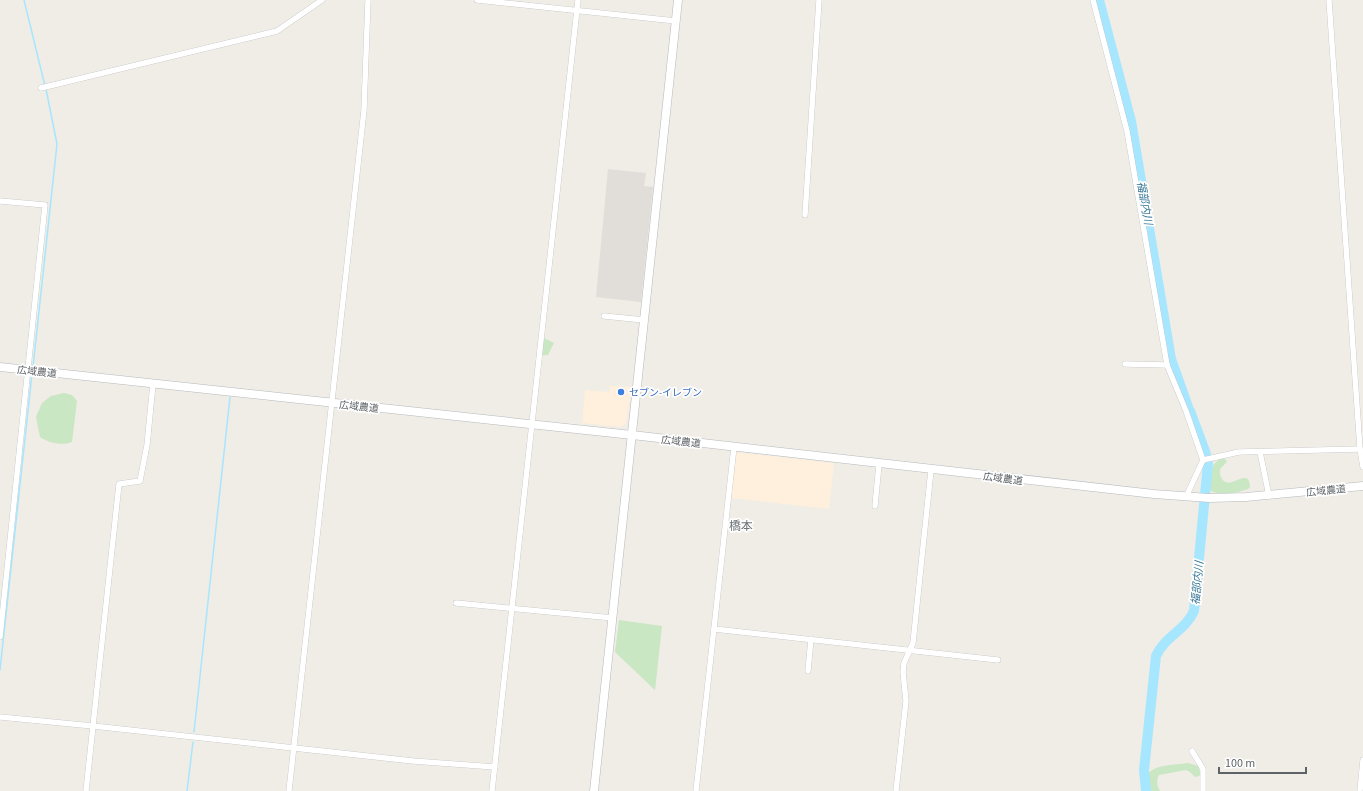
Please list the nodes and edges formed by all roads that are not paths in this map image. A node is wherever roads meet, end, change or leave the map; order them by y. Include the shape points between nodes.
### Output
1 (322, 0) edge
2 (368, 0) edge
3 (477, 0) edge
4 (578, 0) edge
5 (678, 0) edge
6 (819, 0) edge
7 (1093, 0) edge
8 (1329, 0) edge
9 (577, 11) junction
10 (676, 21) junction
11 (41, 87) dead end
12 (0, 200) edge
13 (805, 215) dead end
14 (604, 316) dead end
15 (644, 320) junction
16 (1125, 364) dead end
17 (1167, 365) junction
18 (0, 367) edge
19 (29, 370) junction
20 (153, 384) junction
21 (332, 403) junction
22 (532, 424) junction
23 (632, 435) junction
24 (734, 447) junction
25 (1360, 449) junction
26 (1260, 452) junction
27 (1203, 460) junction
28 (879, 464) junction
29 (1363, 467) edge
30 (931, 470) junction
31 (1363, 486) edge
32 (1269, 496) junction
33 (1186, 497) junction
34 (874, 506) dead end
35 (456, 603) dead end
36 (512, 608) junction
37 (613, 618) junction
38 (714, 629) junction
39 (0, 637) edge
40 (811, 639) junction
41 (909, 650) junction
42 (998, 660) dead end
43 (808, 671) dead end
44 (0, 717) edge
45 (94, 726) junction
46 (294, 748) junction
47 (1192, 751) dead end
48 (1363, 760) edge
49 (495, 767) junction
50 (86, 791) edge
51 (290, 791) edge
52 (492, 791) edge
53 (594, 791) edge
54 (696, 791) edge
55 (896, 791) edge
56 (1203, 791) edge
57 (1360, 791) edge

1 - 11 street via 277,31
2 - 21 street via 364,110
3 - 9 street
4 - 9 street
5 - 10 street
6 - 13 street
7 - 17 street via 1127,131
8 - 25 street
9 - 10 street
9 - 22 street
10 - 15 street
12 - 19 street via 45,205
14 - 15 street
15 - 23 street
16 - 17 street
17 - 27 street
18 - 19 street, 広域農道
19 - 20 street, 広域農道
19 - 39 street
20 - 21 street, 広域農道
20 - 45 street via 147,445 140,481 119,484
21 - 22 street, 広域農道
21 - 46 street
22 - 23 street, 広域農道
22 - 36 street
23 - 24 street, 広域農道
23 - 37 street
24 - 28 street, 広域農道
24 - 38 street
25 - 26 street
25 - 29 street
26 - 27 street via 1239,452
26 - 32 street
27 - 33 street
28 - 30 street, 広域農道
28 - 34 street
30 - 33 street, 広域農道
30 - 41 street via 913,643
31 - 32 street, 広域農道
32 - 33 street, 広域農道
35 - 36 street
36 - 37 street
36 - 49 street
37 - 53 street
38 - 40 street
38 - 54 street
40 - 41 street
40 - 43 street
41 - 42 street
41 - 55 street via 903,672 906,701
44 - 45 street
45 - 46 street
45 - 50 street
46 - 49 street
46 - 51 street
47 - 56 street via 1203,768
48 - 57 street
49 - 52 street

